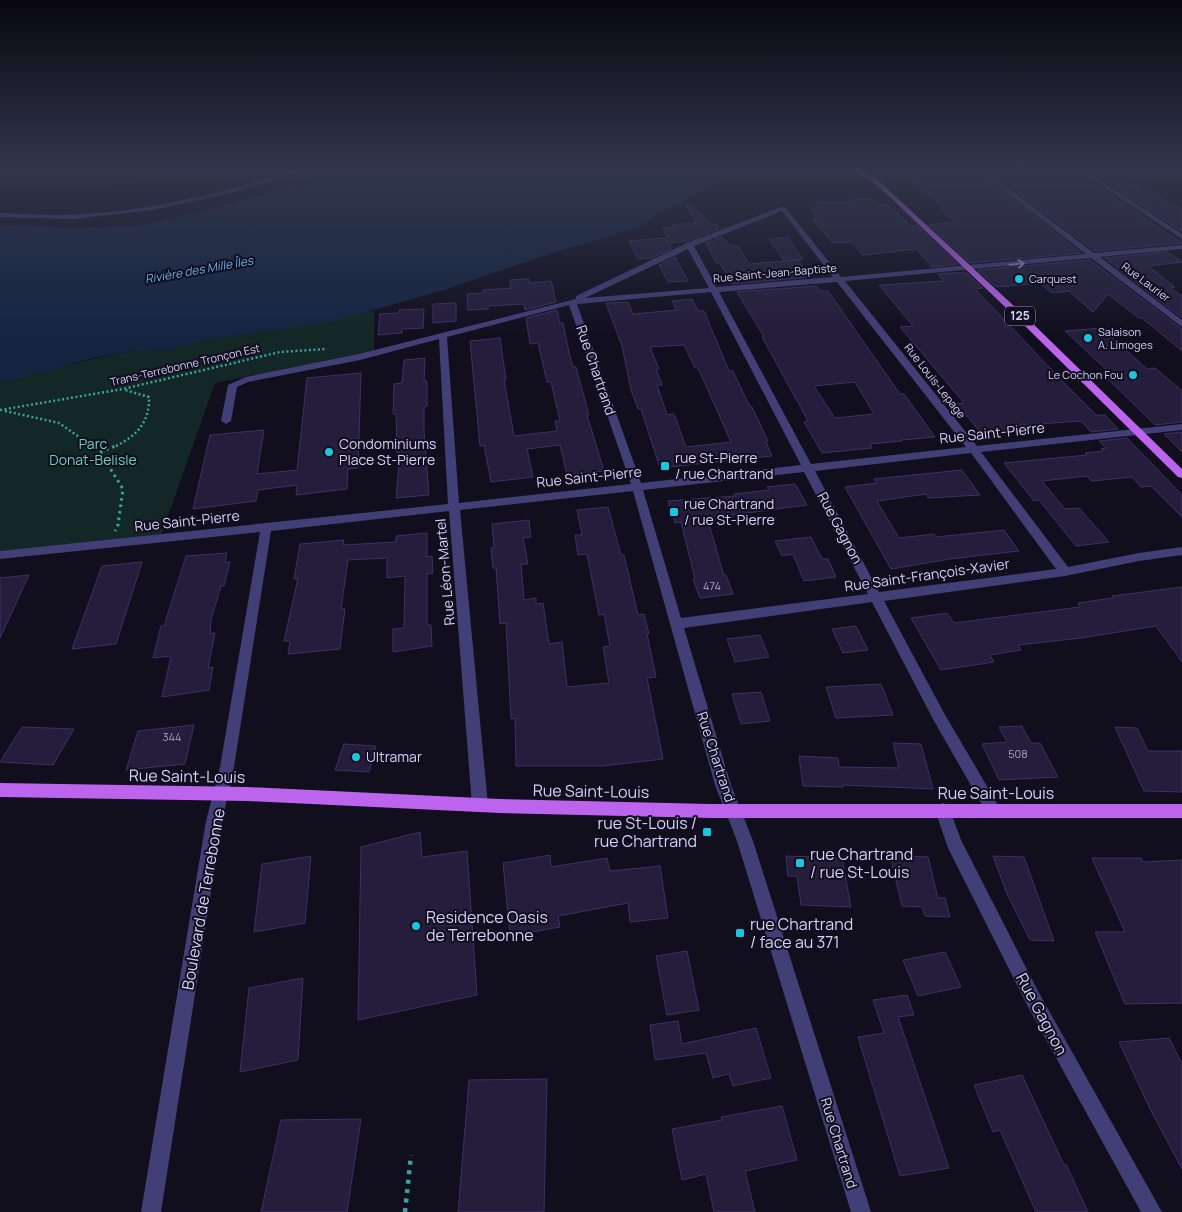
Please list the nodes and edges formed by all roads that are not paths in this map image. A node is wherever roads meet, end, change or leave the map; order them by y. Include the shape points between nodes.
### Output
1 (744, 224) edge
2 (795, 224) edge
3 (920, 224) edge
4 (1050, 224) edge
5 (1163, 224) edge
6 (1182, 236) edge
7 (690, 245) junction
8 (1182, 246) edge
9 (1092, 256) junction
10 (968, 268) junction
11 (839, 279) junction
12 (713, 289) junction
13 (572, 302) junction
14 (1182, 324) edge
15 (444, 336) junction
16 (226, 421) dead end
17 (1182, 427) edge
18 (1139, 433) junction
19 (974, 450) junction
20 (808, 467) junction
21 (1182, 475) edge
22 (637, 487) junction
23 (454, 506) junction
24 (266, 528) junction
25 (1182, 551) edge
26 (0, 555) edge
27 (1065, 572) junction
28 (876, 597) junction
29 (675, 624) junction
30 (0, 790) edge
31 (221, 794) junction
32 (480, 806) junction
33 (942, 810) junction
34 (993, 810) junction
35 (733, 811) junction
36 (1182, 811) edge
37 (151, 1212) edge
38 (861, 1212) edge
39 (1152, 1212) edge

1 - 7 street, Rue Louis-Lepage
2 - 11 street, Rue Louis-Lepage
3 - 10 main road, 125
4 - 9 street, Rue Laurier
5 - 6 street
7 - 12 street, Rue Gagnon
7 - 13 street
8 - 9 street, Rue Saint-Jean-Baptiste
10 -> 9 street, Rue Saint-Jean-Baptiste
9 - 14 street, Rue Laurier
10 - 11 street, Rue Saint-Jean-Baptiste
10 - 18 main road, 125
11 - 12 street, Rue Saint-Jean-Baptiste
11 - 19 street, Rue Louis-Lepage
12 - 13 street, Rue Saint-Jean-Baptiste
12 - 20 street, Rue Gagnon
13 - 15 street, Rue Saint-Jean-Baptiste
13 - 22 street, Rue Chartrand
15 - 16 street, Rue Saint-Jean-Baptiste via 233,385
15 - 23 street, Rue Léon-Martel
17 - 18 street, Rue Saint-Pierre
18 - 19 street, Rue Saint-Pierre
18 - 21 main road, 125
19 - 20 street, Rue Saint-Pierre
19 - 27 street, Rue Louis-Lepage
20 - 22 street, Rue Saint-Pierre
20 - 28 street, Rue Gagnon
22 - 23 street, Rue Saint-Pierre
22 - 29 street, Rue Chartrand
23 - 24 street, Rue Saint-Pierre
23 - 32 street, Rue Léon-Martel
24 - 26 street, Rue Saint-Pierre
24 - 31 street, Boulevard de Terrebonne
25 - 27 street, Rue Saint-François-Xavier
27 - 28 street, Rue Saint-François-Xavier
28 - 29 street, Rue Saint-François-Xavier
28 - 34 street, Rue Gagnon via 939,717
29 - 35 street, Rue Chartrand via 722,785
30 - 31 main road, Rue Saint-Louis
31 - 32 main road, Rue Saint-Louis
31 - 37 street, Boulevard de Terrebonne
32 - 35 main road, Rue Saint-Louis
33 - 34 main road, Rue Saint-Louis
33 - 35 main road, Rue Saint-Louis
33 - 39 street, Rue Gagnon via 954,843 1033,1000
34 - 36 main road, Rue Saint-Louis
35 - 38 street, Rue Chartrand

